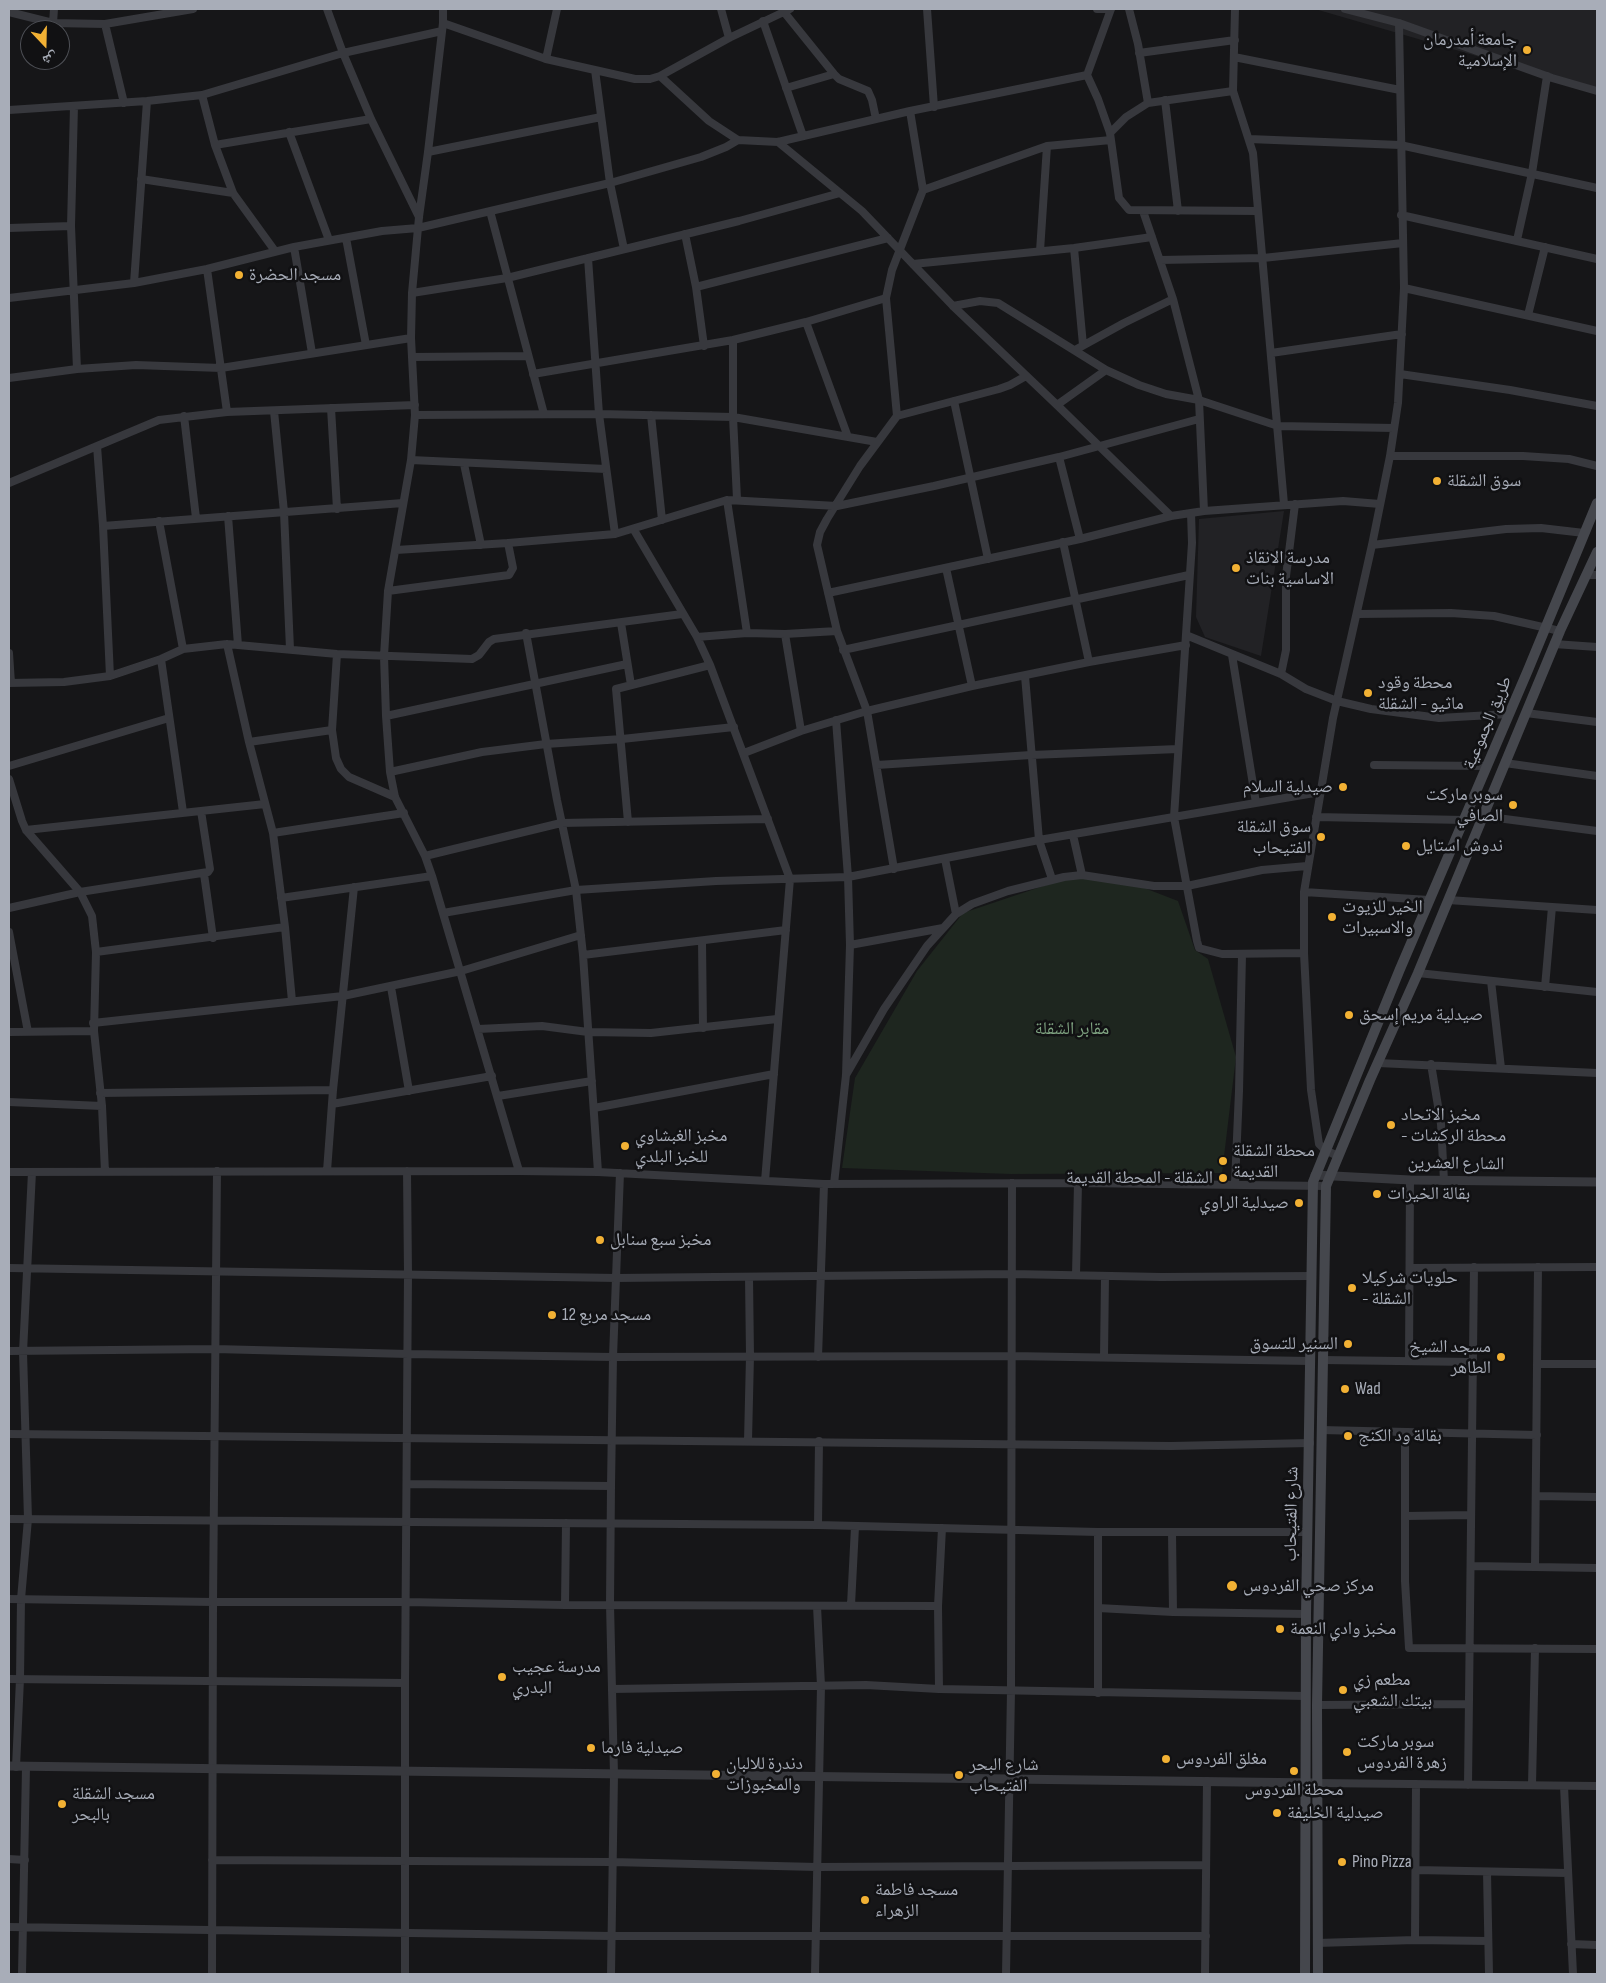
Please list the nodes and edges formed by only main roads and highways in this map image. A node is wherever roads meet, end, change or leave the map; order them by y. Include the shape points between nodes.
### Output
1 (1597, 503) edge
2 (1597, 552) edge
3 (1592, 575) edge
4 (1314, 1180) joint
5 (1328, 1181) joint
6 (1305, 1974) edge
7 (1318, 1974) edge

1 - 4 main road, طريق الجموعية
2 - 3 main road, طريق الجموعية
3 - 5 main road, طريق الجموعية via 1554,644
4 - 6 main road, شارع الفتيحاب via 1306,1614
5 - 7 main road, شارع الفتيحاب via 1317,1705

